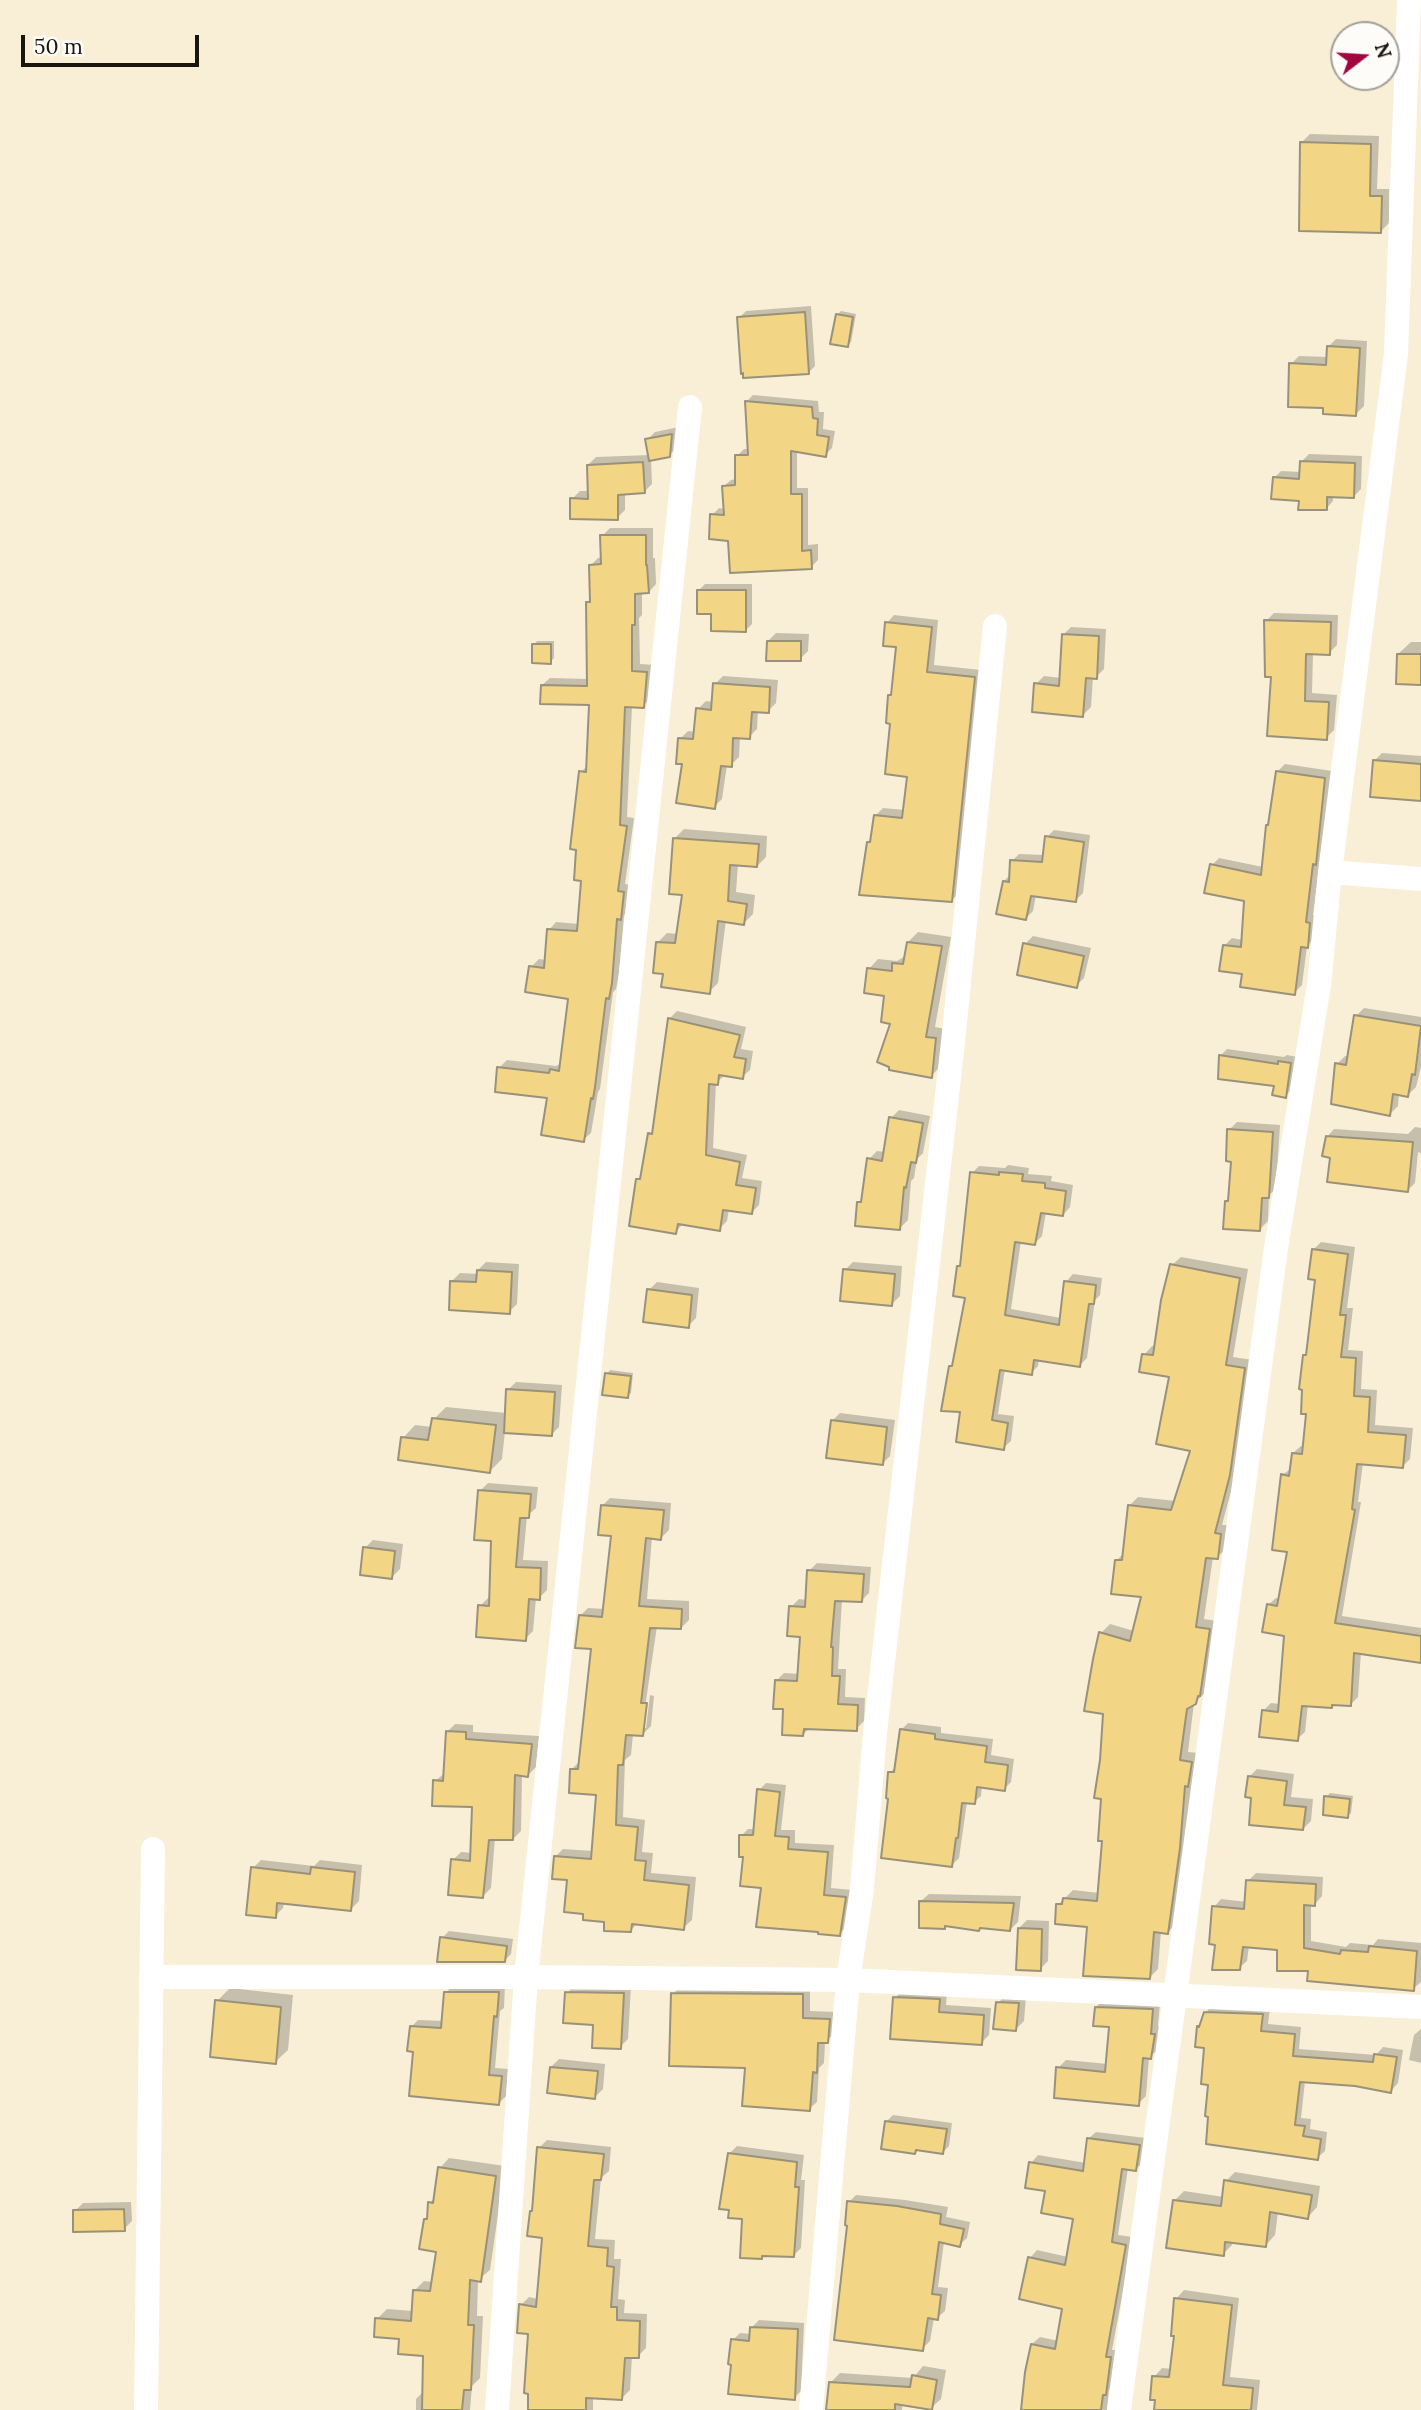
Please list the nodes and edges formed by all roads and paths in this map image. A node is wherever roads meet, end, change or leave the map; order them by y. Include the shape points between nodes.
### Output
1 (1409, 0) edge
2 (690, 407) dead end
3 (995, 626) dead end
4 (1330, 872) junction
5 (1421, 879) edge
6 (153, 1849) dead end
7 (151, 1977) junction
8 (526, 1977) junction
9 (848, 1980) junction
10 (1177, 1995) junction
11 (1421, 2007) edge
12 (146, 2410) edge
13 (497, 2410) edge
14 (811, 2410) edge
15 (1119, 2410) edge

1 - 4 street via 1395,354
2 - 8 street
3 - 9 street via 862,1889
4 - 5 street
4 - 10 street via 1319,985 1276,1248
6 - 7 street
7 - 8 street
7 - 12 street
8 - 9 street
8 - 13 street
9 - 10 street
9 - 14 street
10 - 11 street
10 - 15 street

